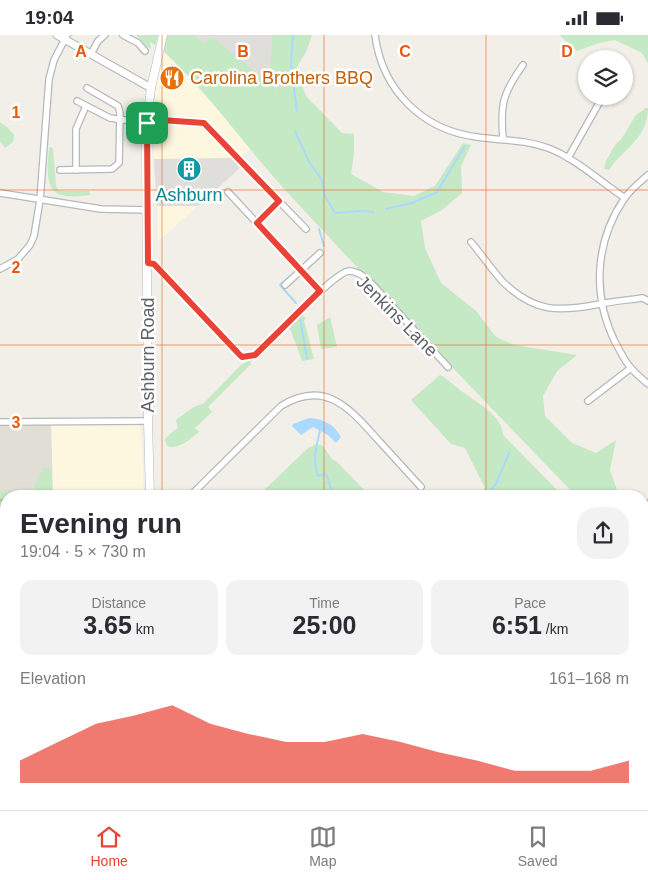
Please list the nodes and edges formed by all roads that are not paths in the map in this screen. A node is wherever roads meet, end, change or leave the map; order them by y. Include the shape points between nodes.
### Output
1 (57, 35) edge
2 (105, 35) edge
3 (123, 35) edge
4 (163, 35) edge
5 (375, 35) edge
6 (65, 37) edge
7 (145, 51) dead end
8 (91, 55) junction
9 (523, 65) dead end
10 (87, 88) dead end
11 (150, 89) junction
12 (77, 101) dead end
13 (598, 105) edge
14 (86, 106) junction
15 (119, 119) junction
16 (147, 121) junction
17 (503, 138) junction
18 (568, 158) junction
19 (60, 170) dead end
20 (76, 170) junction
21 (648, 175) edge
22 (228, 192) dead end
23 (0, 193) edge
24 (625, 198) junction
25 (40, 200) junction
26 (279, 201) junction
27 (148, 210) junction
28 (257, 223) junction
29 (306, 229) dead end
30 (471, 242) dead end
31 (320, 253) dead end
32 (148, 263) junction
33 (0, 269) edge
34 (301, 271) junction
35 (285, 285) dead end
36 (320, 291) junction
37 (648, 301) edge
38 (601, 304) junction
39 (448, 367) dead end
40 (630, 368) junction
41 (648, 384) edge
42 (588, 401) dead end
43 (148, 421) junction
44 (0, 422) edge
45 (421, 487) dead end
46 (150, 490) edge
47 (196, 490) edge

1 - 6 street
2 - 8 street
3 - 7 street
4 - 11 main road, Ashburn Road
5 - 17 street via 387,77 404,100 424,118 463,134
6 - 8 street
6 - 25 street via 49,79
8 - 11 street
9 - 17 street via 505,94 501,113
10 - 15 street via 118,106
11 - 16 main road, Ashburn Road
12 - 14 street
13 - 18 street
14 - 15 street via 110,119
14 - 20 street via 76,129
15 - 16 street
15 - 20 street via 117,166 112,169
16 - 26 street via 204,123
16 - 27 main road, Ashburn Road
17 - 18 street via 534,143
18 - 24 street
19 - 20 street
21 - 24 street
22 - 28 street
23 - 25 street
24 - 38 street via 613,218 601,253
25 - 27 street via 101,209
25 - 33 street via 30,245 18,259
26 - 28 street
26 - 29 street
27 - 32 main road, Ashburn Road
28 - 34 street
30 - 38 street via 503,281 535,304 547,308 580,309
31 - 34 street
32 - 36 street, Jenkins Lane via 154,264 242,357 259,352
32 - 43 main road, Ashburn Road
34 - 35 street
34 - 36 street
36 - 39 street, Jenkins Lane via 338,274 360,273
37 - 38 street via 642,298
38 - 40 street
40 - 41 street
40 - 42 street
43 - 44 street
43 - 46 main road, Ashburn Road
45 - 47 street via 352,412 335,400 313,396 298,398 281,406

